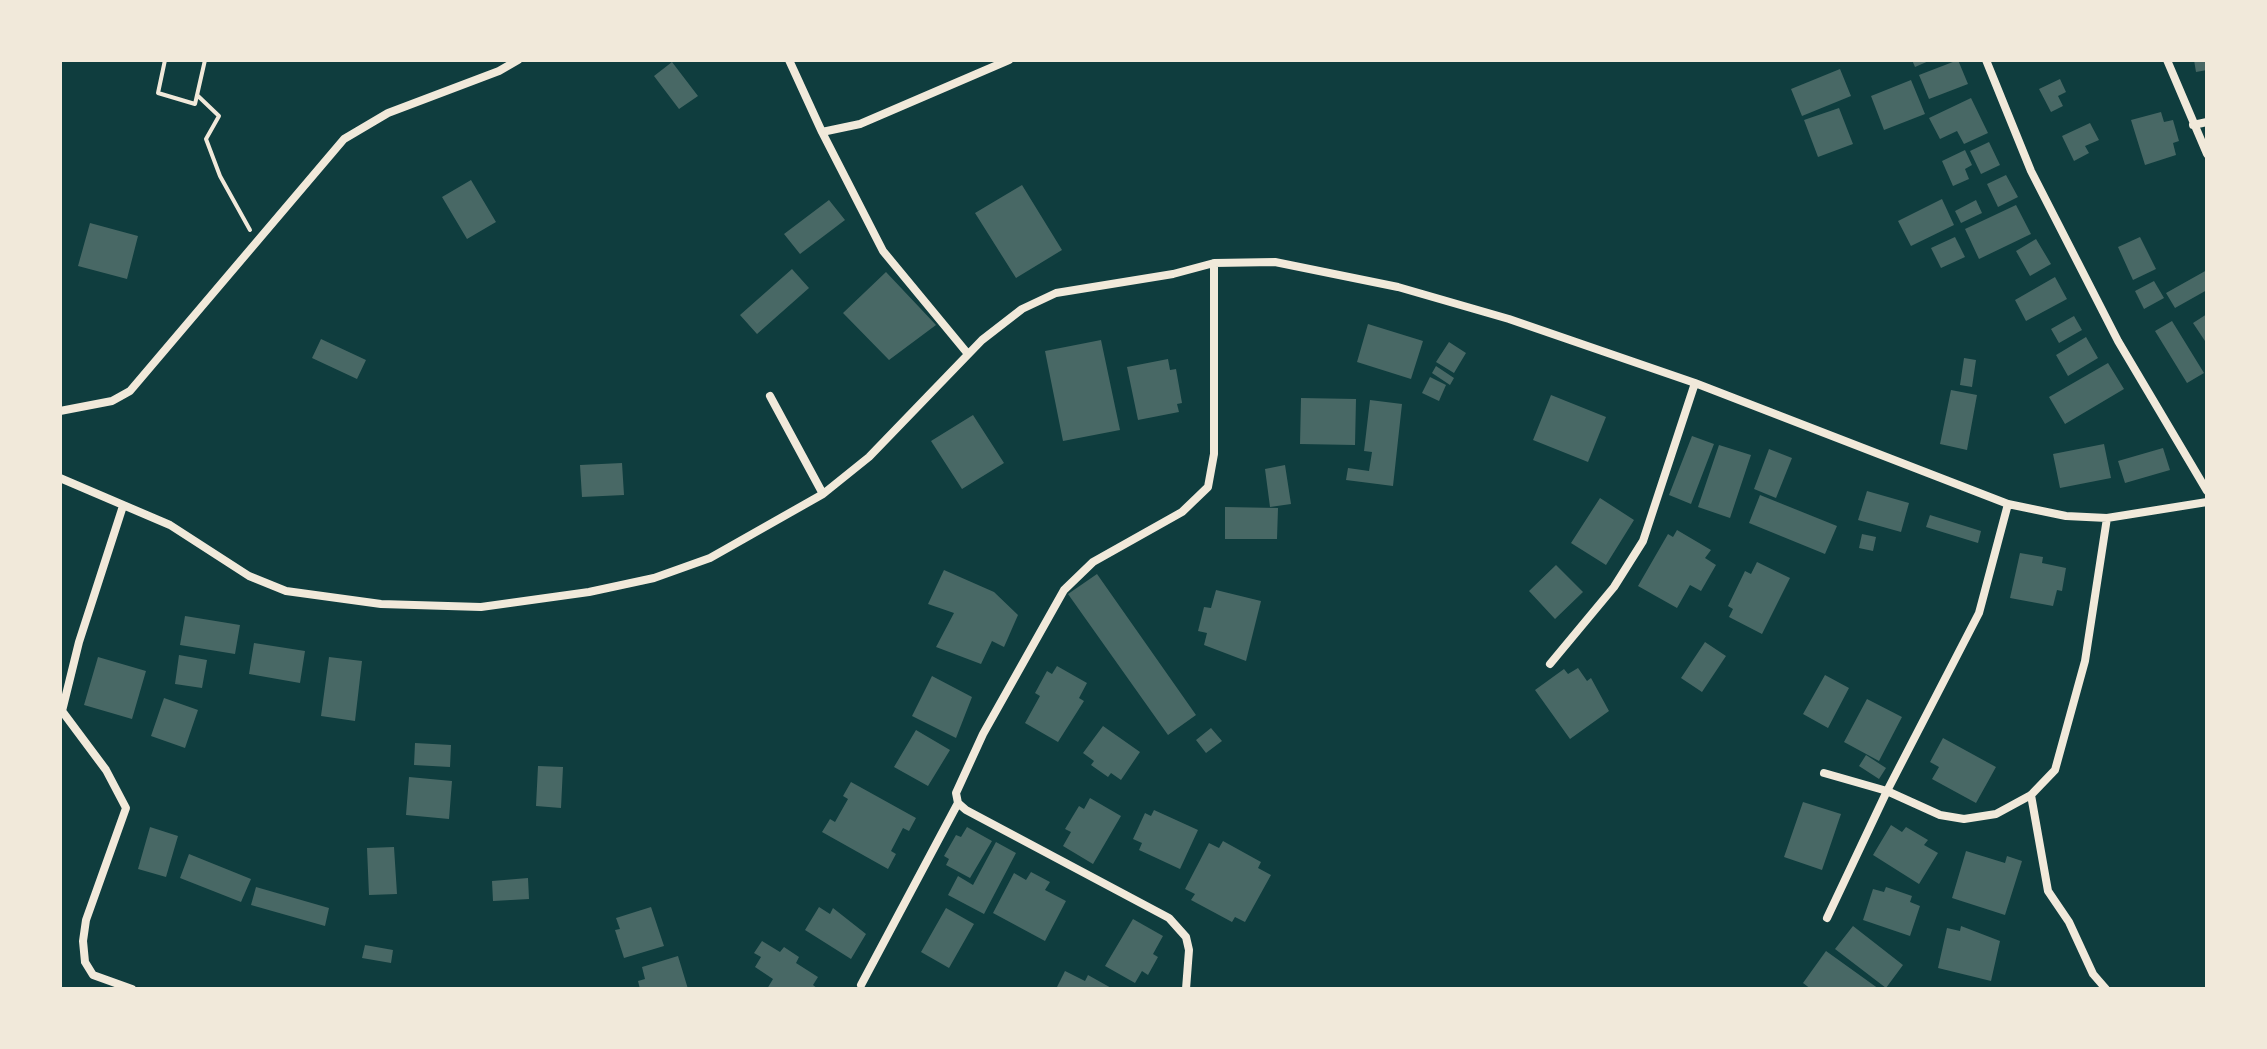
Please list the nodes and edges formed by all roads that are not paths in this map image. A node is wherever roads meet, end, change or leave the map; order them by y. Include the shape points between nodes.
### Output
1 (518, 60) edge
2 (789, 60) edge
3 (1009, 60) edge
4 (1986, 60) edge
5 (2167, 60) edge
6 (2207, 122) edge
7 (2193, 125) junction
8 (822, 132) junction
9 (2207, 154) edge
10 (1214, 263) junction
11 (968, 354) junction
12 (1695, 383) junction
13 (770, 396) dead end
14 (60, 411) edge
15 (60, 478) edge
16 (2207, 491) edge
17 (823, 494) junction
18 (2207, 502) edge
19 (2008, 504) junction
20 (123, 506) junction
21 (2107, 518) junction
22 (1550, 664) dead end
23 (1824, 773) dead end
24 (1887, 791) junction
25 (2031, 795) junction
26 (958, 803) junction
27 (1827, 918) dead end
28 (861, 985) dead end
29 (132, 989) edge
30 (1186, 989) edge
31 (2106, 989) edge

1 - 14 street via 388,113 344,139 130,391 112,401
2 - 8 street
3 - 8 street via 860,124
4 - 16 street via 2031,171 2118,341
5 - 7 street
6 - 7 street
7 - 9 street
8 - 11 street via 883,251
10 - 11 street via 1056,293 1022,309
10 - 12 street via 1275,262 1398,287
10 - 26 street via 1214,454 1208,487 1182,512 1093,562 1064,590 983,734 956,793
11 - 17 street via 869,457
12 - 19 street
12 - 22 street via 1643,541 1614,587
13 - 17 street
15 - 20 street
17 - 20 street via 710,558 654,578 481,607 381,604 286,591 249,576 170,525
18 - 21 street
19 - 21 street
19 - 24 street via 1979,613
20 - 29 street via 62,711 106,770 126,808 86,920 85,962 93,975
21 - 25 street via 2085,661 2055,770
23 - 24 street
24 - 25 street via 1940,815 1964,819 1996,814
24 - 27 street
25 - 31 street via 2048,891
26 - 28 street
26 - 30 street via 1169,918 1186,937

